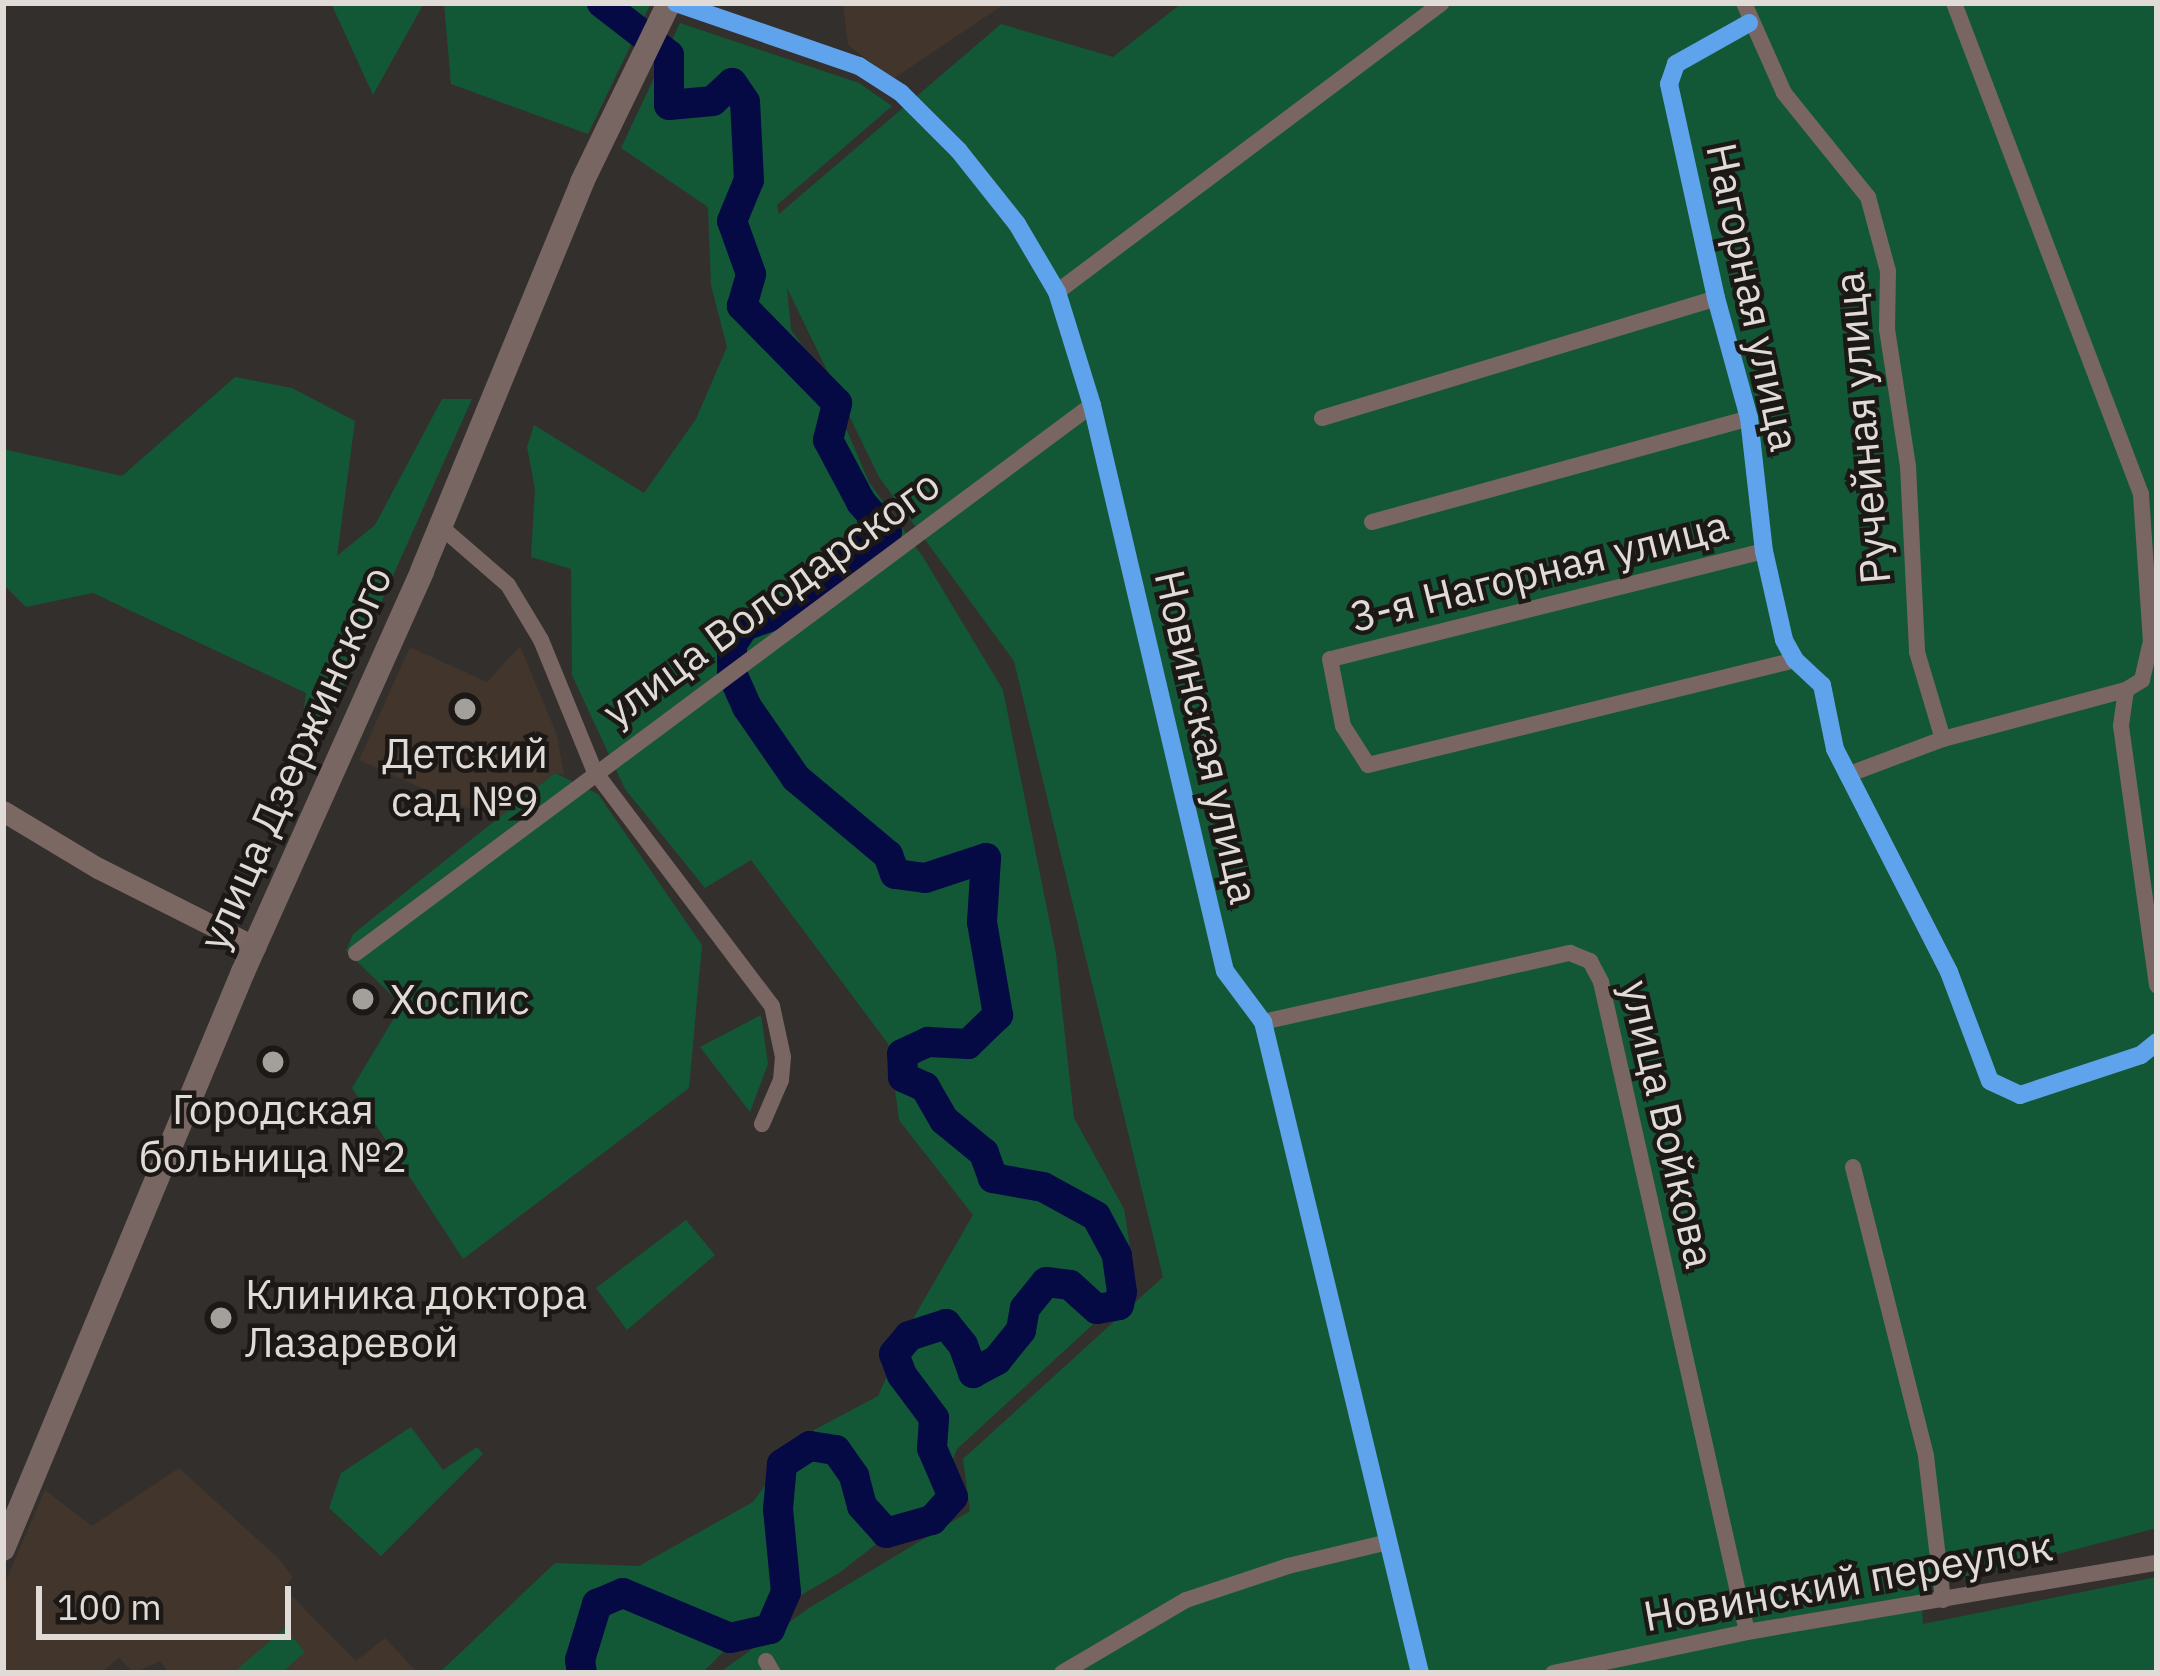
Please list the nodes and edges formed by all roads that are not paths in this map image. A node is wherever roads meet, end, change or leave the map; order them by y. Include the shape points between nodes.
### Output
1 (672, 3) edge
2 (1442, 3) edge
3 (1744, 3) edge
4 (1954, 3) edge
5 (1749, 23) junction
6 (1057, 292) junction
7 (1716, 298) junction
8 (1093, 405) junction
9 (1322, 418) dead end
10 (1749, 418) junction
11 (1372, 522) dead end
12 (440, 526) junction
13 (1764, 551) junction
14 (1795, 660) junction
15 (2126, 690) junction
16 (1943, 739) junction
17 (596, 772) junction
18 (1847, 775) junction
19 (3, 811) edge
20 (255, 947) junction
21 (356, 953) dead end
22 (2157, 986) edge
23 (1263, 1022) junction
24 (2157, 1042) edge
25 (762, 1124) dead end
26 (1853, 1167) dead end
27 (1388, 1542) junction
28 (3, 1550) edge
29 (2157, 1562) edge
30 (1943, 1600) junction
31 (1747, 1632) junction
32 (1062, 1673) edge
33 (1420, 1673) edge
34 (1553, 1673) edge

1 - 6 street, Новинская улица via 859,66 901,93 1017,224
1 - 12 main road, улица Дзержинского via 582,182
2 - 6 street
3 - 5 street, Ручейная улица
4 - 15 street via 2140,494 2151,642 2142,680
5 - 7 street, Нагорная улица via 1676,64 1669,84
5 - 16 street, Ручейная улица via 1784,93 1868,196 1888,271 1917,652
6 - 8 street, Новинская улица
7 - 9 street
7 - 10 street, Нагорная улица
8 - 17 street, улица Володарского
8 - 23 street, Новинская улица via 1225,971
10 - 11 street
10 - 13 street, Нагорная улица
12 - 17 street via 508,585 541,640
12 - 20 main road, улица Дзержинского
13 - 14 street, Нагорная улица
13 - 14 street, 3-я Нагорная улица via 1330,659 1343,726 1368,765
14 - 18 street, Нагорная улица via 1822,685
15 - 16 street
15 - 22 street via 2121,726
16 - 18 street
17 - 21 street
17 - 25 street, улица Володарского via 772,1006 783,1057
18 - 24 street, Нагорная улица via 1949,973 1990,1082 2020,1095 2141,1055
19 - 20 main road
20 - 28 main road, улица Дзержинского
23 - 27 street, Новинская улица
23 - 31 street, улица Войкова via 1570,953 1590,962 1601,982
26 - 30 street via 1926,1456
27 - 32 street via 1186,1600
27 - 33 street, Новинская улица
29 - 30 street, Новинский переулок
30 - 31 street, Новинский переулок
31 - 34 street, Новинский переулок

